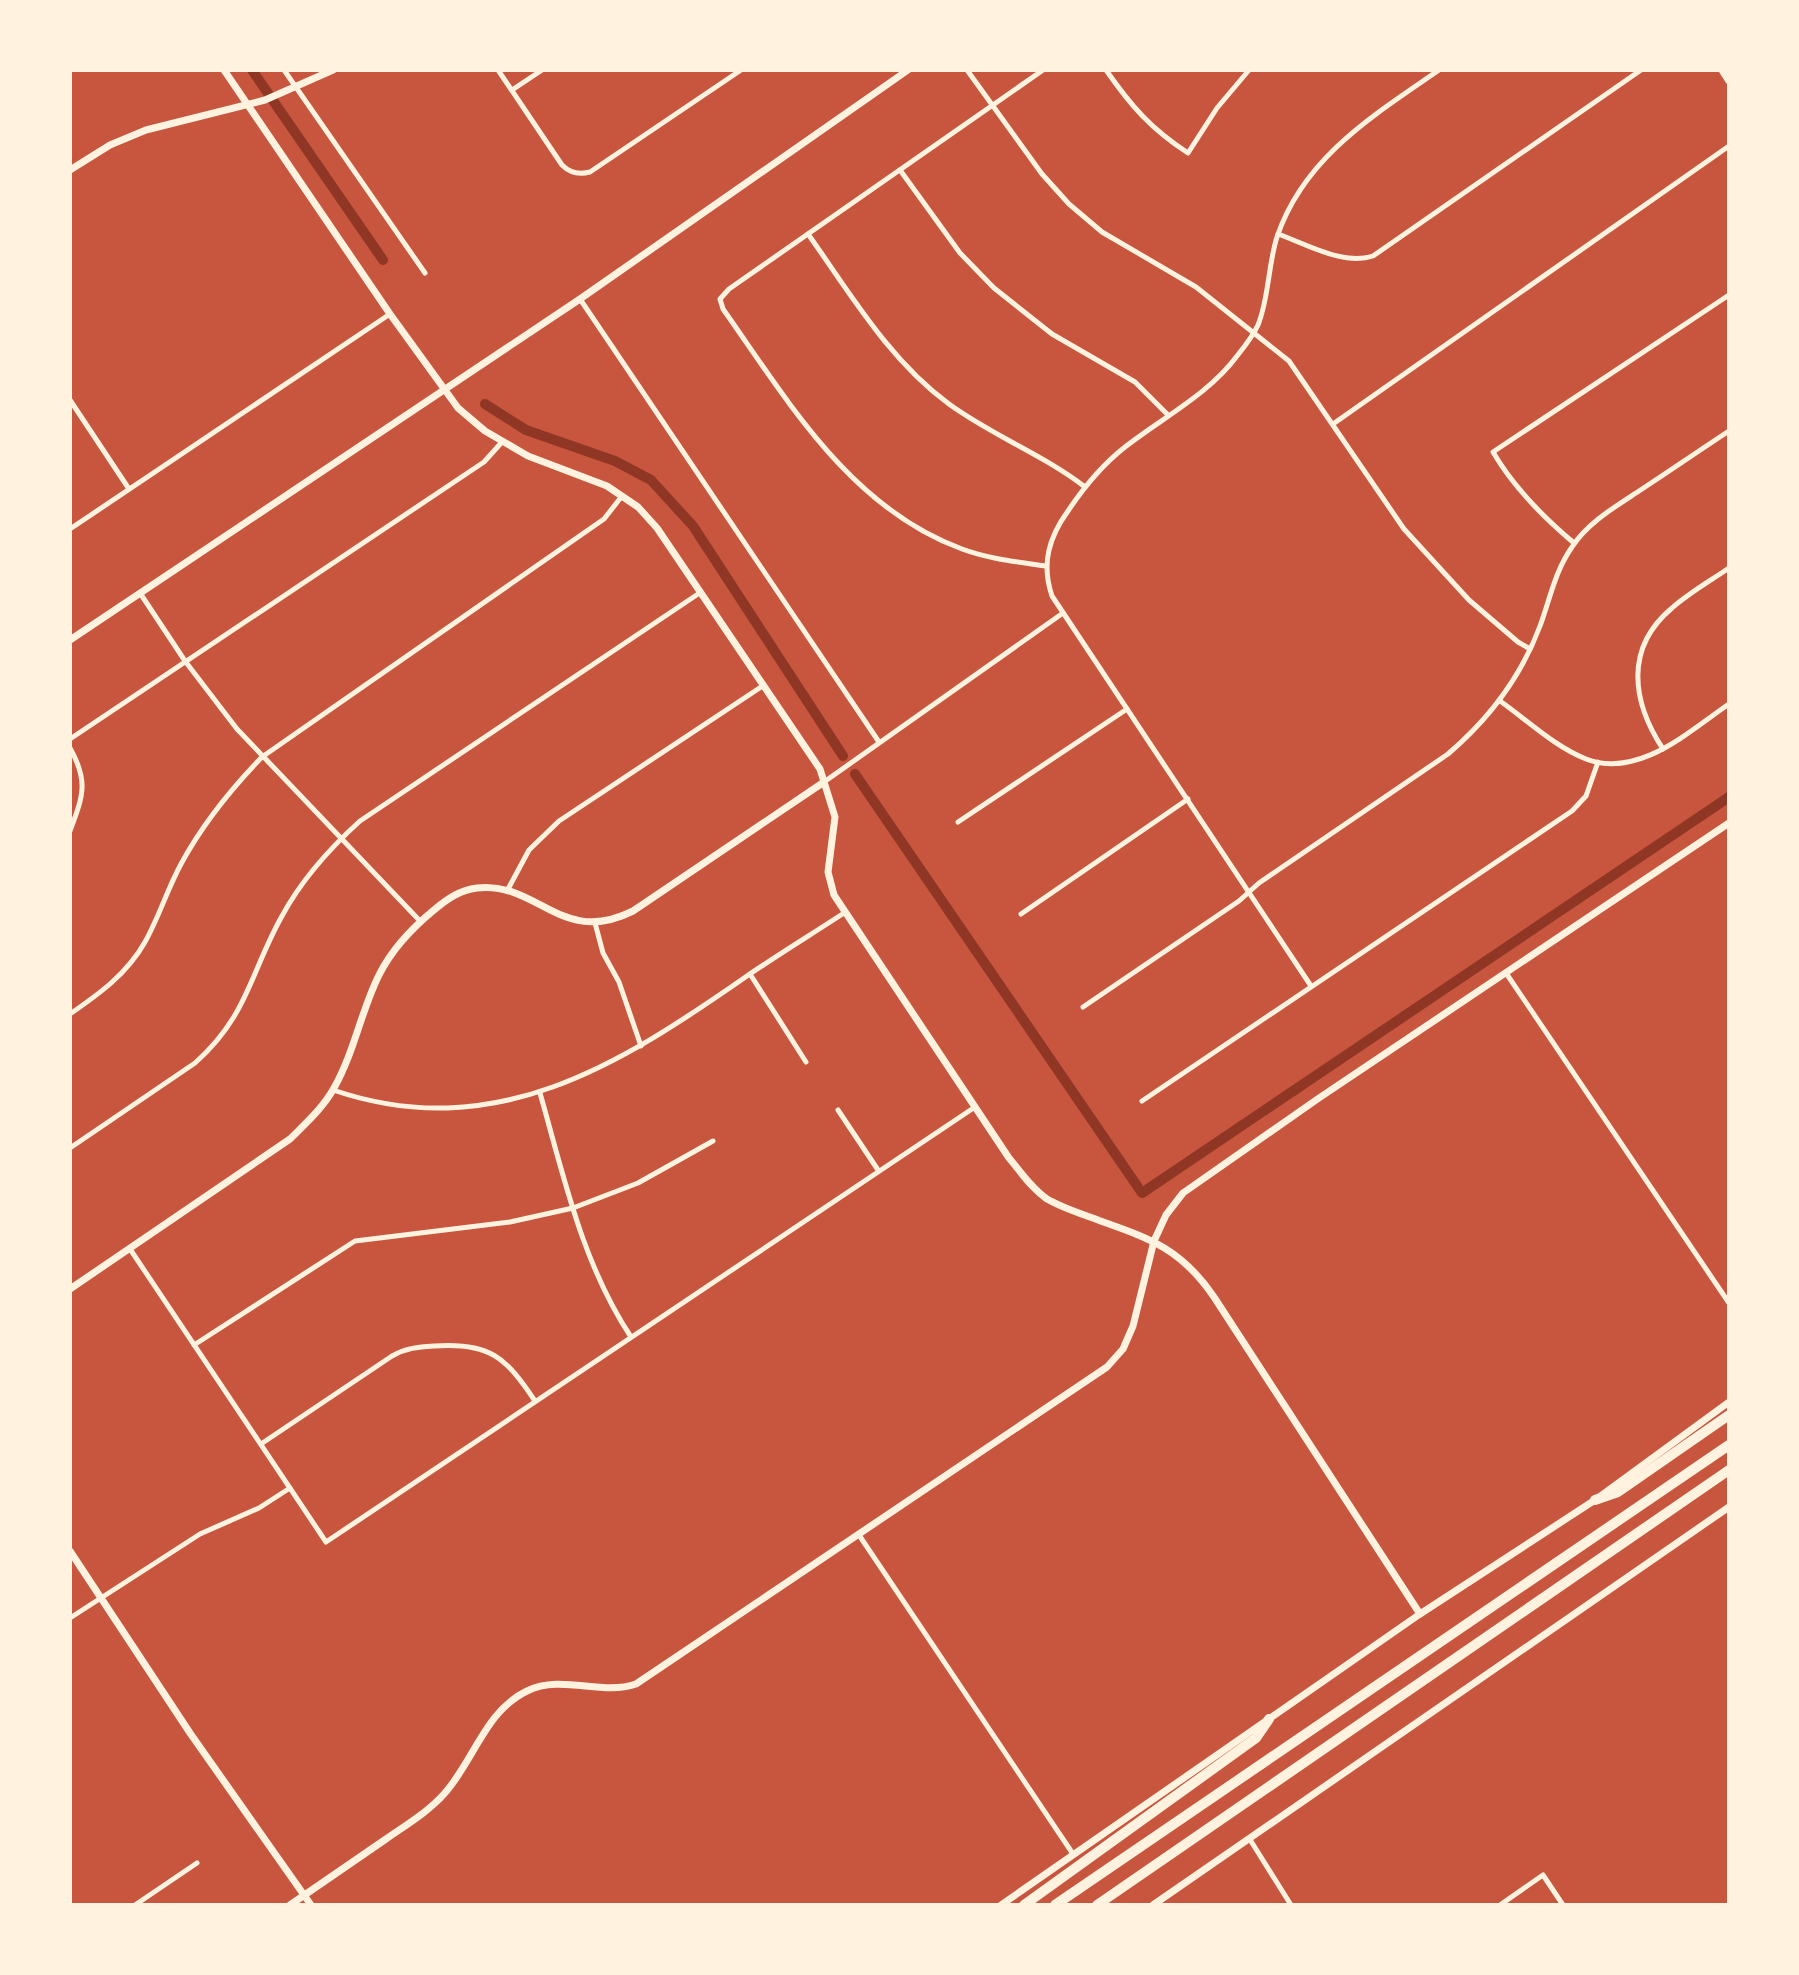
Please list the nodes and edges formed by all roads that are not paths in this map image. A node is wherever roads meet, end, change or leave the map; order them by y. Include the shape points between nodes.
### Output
1 (224, 70) edge
2 (284, 70) edge
3 (333, 70) edge
4 (498, 70) edge
5 (542, 70) edge
6 (741, 70) edge
7 (908, 70) edge
8 (967, 70) edge
9 (1043, 70) edge
10 (1106, 70) edge
11 (1249, 70) edge
12 (1439, 70) edge
13 (1641, 70) edge
14 (1722, 70) edge
15 (1729, 81) edge
16 (296, 89) junction
17 (512, 90) junction
18 (248, 105) junction
19 (992, 105) junction
20 (1729, 146) edge
21 (70, 170) edge
22 (900, 170) junction
23 (808, 234) junction
24 (1278, 234) junction
25 (425, 273) dead end
26 (1729, 295) edge
27 (580, 299) junction
28 (390, 314) junction
29 (1254, 332) junction
30 (444, 389) junction
31 (70, 400) edge
32 (1168, 415) junction
33 (1333, 424) junction
34 (1729, 431) edge
35 (502, 442) junction
36 (1085, 487) junction
37 (129, 489) junction
38 (622, 496) junction
39 (70, 529) edge
40 (1574, 543) junction
41 (1046, 566) junction
42 (1729, 568) edge
43 (701, 592) junction
44 (140, 593) junction
45 (1063, 613) junction
46 (70, 640) edge
47 (1530, 649) junction
48 (185, 661) junction
49 (764, 685) junction
50 (1500, 701) junction
51 (1729, 704) edge
52 (1127, 709) junction
53 (70, 739) edge
54 (879, 742) junction
55 (70, 748) edge
56 (1663, 749) junction
57 (262, 757) junction
58 (1598, 762) junction
59 (824, 782) junction
60 (1188, 799) junction
61 (958, 822) dead end
62 (1729, 823) edge
63 (70, 831) edge
64 (340, 838) junction
65 (507, 891) junction
66 (1249, 891) junction
67 (844, 913) junction
68 (1021, 914) dead end
69 (420, 921) junction
70 (595, 923) junction
71 (1506, 973) junction
72 (750, 974) junction
73 (1311, 986) junction
74 (1083, 1007) dead end
75 (70, 1014) edge
76 (641, 1046) junction
77 (806, 1062) dead end
78 (333, 1090) junction
79 (540, 1093) junction
80 (1142, 1101) dead end
81 (975, 1107) junction
82 (838, 1110) dead end
83 (713, 1141) dead end
84 (70, 1148) edge
85 (878, 1170) junction
86 (573, 1208) junction
87 (1154, 1241) junction
88 (130, 1249) junction
89 (70, 1289) edge
90 (1729, 1303) edge
91 (631, 1337) junction
92 (194, 1345) junction
93 (535, 1401) junction
94 (1729, 1402) edge
95 (1729, 1415) edge
96 (261, 1444) junction
97 (1729, 1445) edge
98 (1729, 1470) edge
99 (290, 1488) junction
100 (1595, 1500) junction
101 (1729, 1507) edge
102 (859, 1535) junction
103 (70, 1551) edge
104 (100, 1598) junction
105 (1420, 1614) junction
106 (70, 1618) edge
107 (1269, 1719) junction
108 (1249, 1838) junction
109 (1073, 1854) junction
110 (197, 1863) dead end
111 (304, 1895) junction
112 (135, 1905) edge
113 (290, 1905) edge
114 (311, 1905) edge
115 (1001, 1905) edge
116 (1024, 1905) edge
117 (1055, 1905) edge
118 (1097, 1905) edge
119 (1153, 1905) edge
120 (1291, 1905) edge
121 (1500, 1905) edge
122 (1563, 1905) edge

1 - 18 street
2 - 16 street
3 - 16 street
4 - 17 street
5 - 17 street
6 - 17 street via 583,174 562,165
7 - 27 street
8 - 19 street
9 - 19 street
10 - 11 street via 1133,109 1188,153
12 - 24 street via 1338,144 1307,180
13 - 24 street via 1373,256 1343,257
14 - 15 street
16 - 18 street
16 - 25 street
18 - 21 street via 146,130
18 - 28 street
19 - 22 street
19 - 29 street via 1042,174 1077,211 1196,287
20 - 33 street
22 - 23 street
22 - 32 street via 960,253 1003,297 1052,334 1135,382
23 - 36 street via 882,338 933,391
23 - 41 street via 720,299 810,431 871,496 917,527 984,556
24 - 29 street
26 - 40 street via 1493,452 1534,507
27 - 30 street
27 - 54 street
28 - 30 street
28 - 37 street
29 - 32 street via 1221,374
29 - 33 street via 1289,361
30 - 35 street via 470,419
30 - 44 street
31 - 37 street
32 - 36 street
33 - 47 street via 1436,567
34 - 40 street via 1610,510
35 - 38 street via 594,479
35 - 48 street via 484,462
36 - 41 street via 1052,537
37 - 39 street
38 - 43 street via 657,528
38 - 57 street via 604,519
40 - 47 street via 1554,580
41 - 45 street via 1052,596
42 - 56 street via 1671,609 1640,657 1642,713
43 - 49 street
43 - 64 street
44 - 46 street
44 - 48 street
45 - 52 street
45 - 54 street
47 - 50 street
48 - 53 street
48 - 57 street
49 - 59 street
49 - 65 street via 559,821 529,850
50 - 58 street via 1571,751
50 - 66 street via 1448,754
51 - 56 street
52 - 60 street
52 - 61 street
54 - 59 street
55 - 63 street via 81,767 84,788
56 - 58 street via 1626,763
57 - 64 street
57 - 75 street via 196,839 134,959
58 - 73 street via 1586,796 1572,811
59 - 67 street via 835,817 829,882
59 - 70 street via 633,911
60 - 66 street
60 - 68 street
62 - 71 street
64 - 69 street
64 - 84 street via 282,916 244,1003 217,1043
65 - 69 street via 475,888 458,893
65 - 70 street via 563,917
66 - 73 street
66 - 74 street
67 - 72 street
67 - 81 street
69 - 78 street via 379,975
70 - 76 street
71 - 87 street via 1183,1193
71 - 90 street
72 - 76 street
72 - 77 street
73 - 80 street
76 - 79 street
78 - 79 street via 386,1105 458,1108
78 - 88 street via 290,1139
79 - 86 street
81 - 85 street
81 - 87 street via 1028,1182 1047,1198
82 - 85 street
83 - 86 street via 638,1183
85 - 91 street
86 - 91 street via 596,1277
86 - 92 street via 510,1222 355,1241
87 - 102 street via 1133,1326 1107,1367
87 - 105 street via 1176,1253 1203,1281
88 - 89 street
88 - 92 street
91 - 93 street
92 - 96 street
93 - 96 street via 510,1366 496,1356 456,1345 413,1348 392,1356
93 - 99 street via 326,1542
94 - 100 street
95 - 100 highway via 1618,1492
96 - 99 street
97 - 117 highway
98 - 118 highway
99 - 104 street via 200,1534
100 - 105 street
101 - 108 street
102 - 109 street
102 - 111 street via 636,1684 614,1689 540,1685 509,1702 444,1795
103 - 104 street
104 - 106 street
104 - 111 street
105 - 107 street
107 - 109 street
107 - 116 highway via 1256,1738
108 - 119 street
108 - 120 street
109 - 115 street
110 - 112 street
111 - 113 street
111 - 114 street
121 - 122 street via 1543,1875

